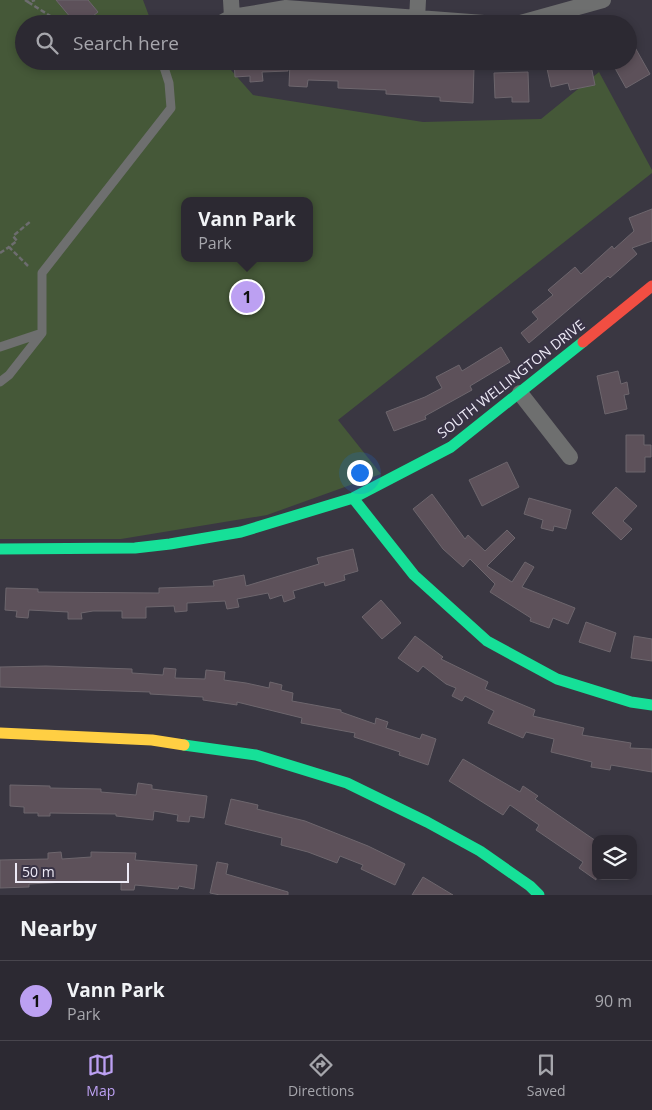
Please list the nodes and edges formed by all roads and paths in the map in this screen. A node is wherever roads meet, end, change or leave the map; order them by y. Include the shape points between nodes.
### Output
1 (35, 0) edge
2 (231, 0) edge
3 (418, 0) edge
4 (603, 0) edge
5 (26, 1) edge
6 (49, 15) edge
7 (226, 15) edge
8 (250, 15) edge
9 (369, 15) edge
10 (417, 15) edge
11 (549, 15) edge
12 (165, 70) edge
13 (31, 221) dead end
14 (9, 247) junction
15 (0, 253) edge
16 (28, 266) dead end
17 (652, 286) edge
18 (42, 333) junction
19 (0, 347) edge
20 (0, 382) edge
21 (520, 393) junction
22 (570, 457) dead end
23 (353, 498) junction
24 (0, 549) edge
25 (652, 705) edge
26 (0, 733) edge
27 (539, 895) edge

1 - 5 path
2 - 7 street
3 - 10 street
4 - 11 street
5 - 6 path
8 - 9 street via 286,8
12 - 18 lane via 171,108 42,273
13 - 14 path via 13,236 17,241
14 - 15 path
14 - 16 path
17 - 21 street, SOUTH WELLINGTON DRIVE
18 - 19 lane
18 - 20 lane
21 - 22 street
21 - 23 street, SOUTH WELLINGTON DRIVE via 451,447
23 - 24 street, SOUTH WELLINGTON DRIVE via 240,532 170,544 135,548
23 - 25 street via 414,575 487,641 557,679 631,702
26 - 27 street via 152,740 256,755 347,783 427,822 480,851

